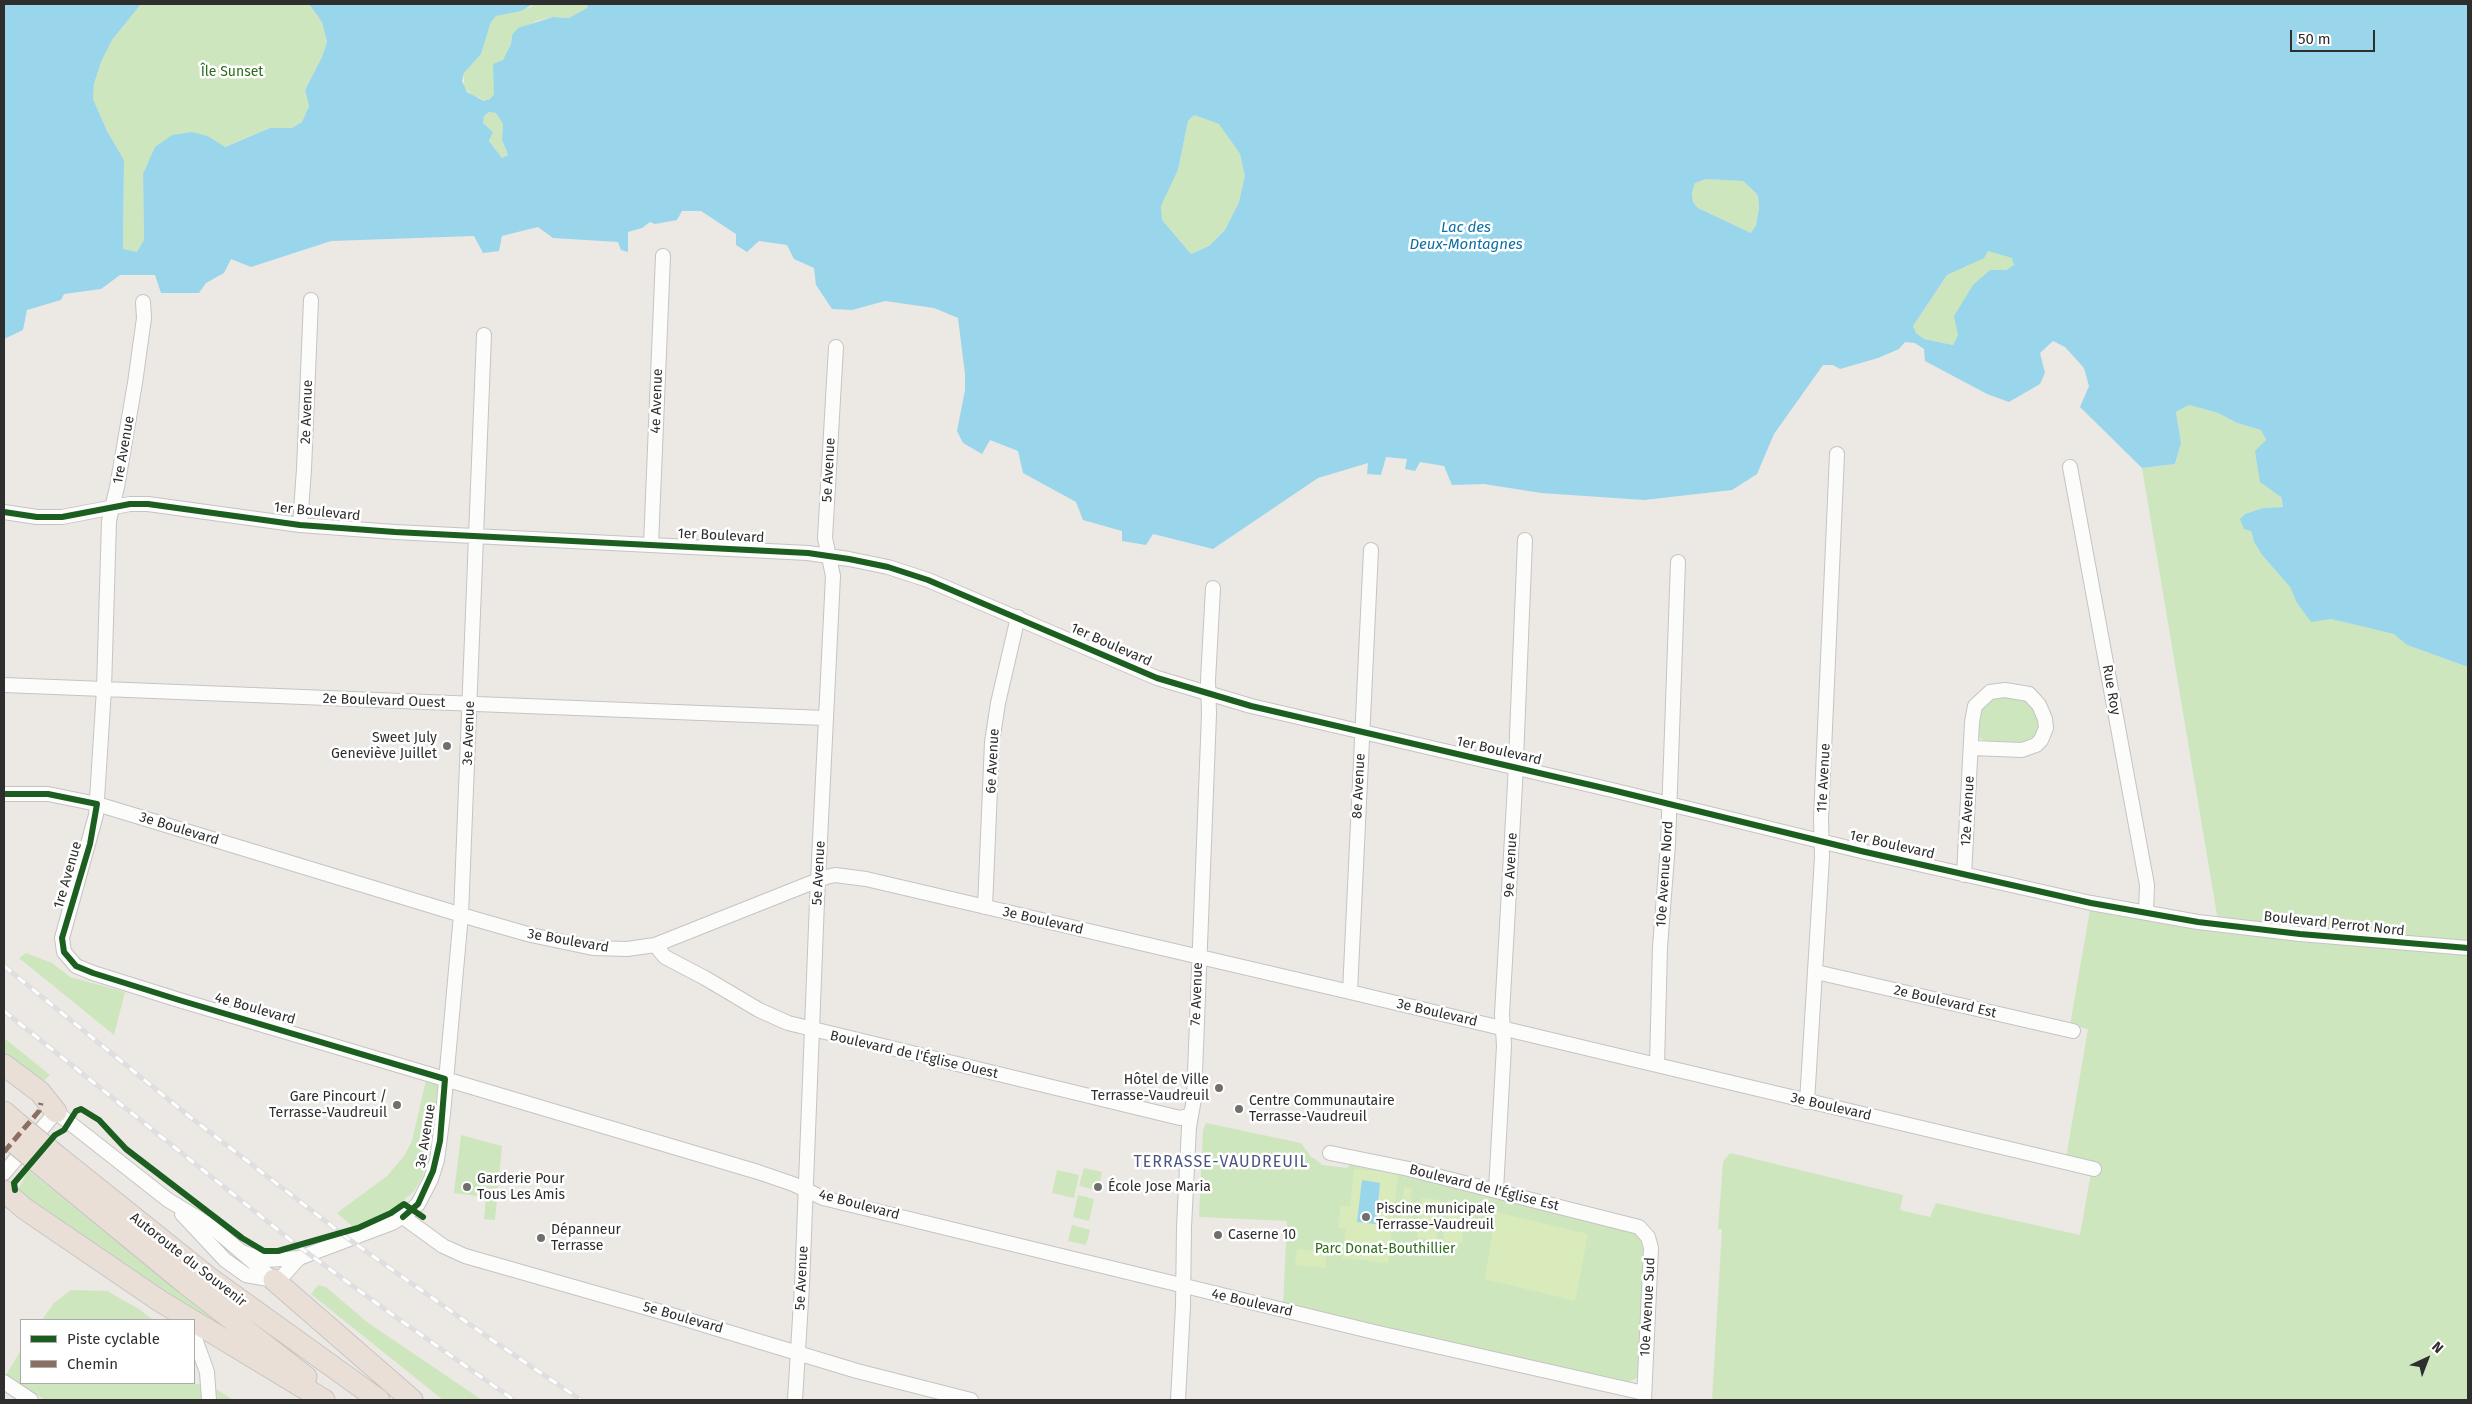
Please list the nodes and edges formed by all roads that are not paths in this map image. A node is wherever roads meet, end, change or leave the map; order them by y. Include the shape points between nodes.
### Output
1 (663, 256) dead end
2 (311, 300) dead end
3 (143, 302) dead end
4 (484, 335) dead end
5 (836, 347) dead end
6 (1837, 454) dead end
7 (2070, 467) dead end
8 (112, 508) junction
9 (4, 512) edge
10 (300, 525) junction
11 (475, 537) junction
12 (1525, 540) dead end
13 (651, 545) junction
14 (1371, 550) dead end
15 (830, 556) junction
16 (1678, 562) dead end
17 (1214, 588) dead end
18 (1018, 617) junction
19 (4, 684) edge
20 (104, 689) junction
21 (1209, 695) junction
22 (470, 704) junction
23 (825, 718) junction
24 (1362, 732) junction
25 (1972, 748) junction
26 (1515, 768) junction
27 (4, 794) edge
28 (97, 804) junction
29 (1669, 804) junction
30 (1821, 841) junction
31 (1964, 875) junction
32 (818, 880) junction
33 (985, 907) junction
34 (2146, 914) junction
35 (461, 915) junction
36 (2198, 922) joint
37 (655, 945) junction
38 (2468, 948) edge
39 (64, 952) joint
40 (1198, 957) junction
41 (1816, 972) junction
42 (1350, 992) junction
43 (1503, 1029) junction
44 (812, 1030) junction
45 (2073, 1032) dead end
46 (4, 1065) edge
47 (1657, 1065) junction
48 (445, 1079) junction
49 (1807, 1102) junction
50 (56, 1112) junction
51 (1191, 1115) junction
52 (8, 1127) edge
53 (1330, 1153) dead end
54 (52, 1163) junction
55 (2094, 1169) dead end
56 (4, 1173) edge
57 (806, 1190) junction
58 (1496, 1190) junction
59 (4, 1191) edge
60 (168, 1200) junction
61 (403, 1217) junction
62 (1637, 1226) joint
63 (242, 1252) junction
64 (299, 1258) junction
65 (274, 1280) junction
66 (1183, 1286) junction
67 (160, 1301) junction
68 (180, 1319) edge
69 (190, 1319) edge
70 (195, 1322) edge
71 (195, 1339) edge
72 (798, 1353) junction
73 (4, 1382) edge
74 (1644, 1397) edge
75 (31, 1400) edge
76 (209, 1400) edge
77 (324, 1400) edge
78 (338, 1400) edge
79 (379, 1400) edge
80 (412, 1400) edge
81 (795, 1400) edge
82 (971, 1400) edge
83 (1178, 1400) edge

1 - 13 street, 4e Avenue
2 - 10 street, 2e Avenue
3 - 8 street, 1re Avenue via 144,318 135,383
4 - 11 street, 3e Avenue
5 - 15 street, 5e Avenue via 825,538
6 - 30 street, 11e Avenue
7 - 34 street, Rue Roy via 2147,885
8 - 9 street, 1er Boulevard via 49,518
8 - 10 street, 1er Boulevard via 136,504 167,505
8 - 20 street, 1re Avenue via 108,521
10 - 11 street, 1er Boulevard
11 - 13 street, 1er Boulevard
11 - 22 street, 3e Avenue
12 - 26 street, 9e Avenue
13 - 15 street, 1er Boulevard
14 - 24 street, 8e Avenue
15 - 18 street, 1er Boulevard via 908,572
15 - 23 street, 5e Avenue via 833,576
16 - 29 street, 10e Avenue Nord
17 - 21 street, 7e Avenue
18 - 21 street, 1er Boulevard via 1157,678
18 - 33 street, 6e Avenue via 992,742
19 - 20 street, 2e Boulevard Ouest
20 - 22 street, 2e Boulevard Ouest
20 - 28 street, 1re Avenue
21 - 24 street, 1er Boulevard
21 - 40 street, 7e Avenue
22 - 23 street, 2e Boulevard Ouest
22 - 35 street, 3e Avenue
23 - 32 street, 5e Avenue
24 - 26 street, 1er Boulevard
24 - 42 street, 8e Avenue
25 - 25 street, 12e Avenue via 2022,750 2036,745 2046,728 2039,705 2028,694 2014,690 1990,692 1983,696 1973,712
25 - 31 street, 12e Avenue
26 - 29 street, 1er Boulevard
26 - 43 street, 9e Avenue
27 - 28 street, 3e Boulevard via 48,794
28 - 35 street, 3e Boulevard
28 - 39 street, 1re Avenue via 90,842 62,938
29 - 30 street, 1er Boulevard
29 - 47 street, 10e Avenue Nord
30 - 31 street, 1er Boulevard
30 - 41 street, 11e Avenue
31 - 34 street, 1er Boulevard
32 - 33 street, 3e Boulevard via 835,875 866,880
32 - 37 street, 3e Boulevard
32 - 44 street, 5e Avenue
33 - 40 street, 3e Boulevard
34 - 36 street, 1er Boulevard
35 - 37 street, 3e Boulevard via 593,948 627,950
35 - 48 street, 3e Avenue
36 - 38 street, Boulevard Perrot Nord via 2352,940
37 - 44 street, Boulevard de l'Église Ouest via 665,957 759,1010
39 - 48 street, 4e Boulevard via 76,966 93,973
40 - 42 street, 3e Boulevard
40 - 51 street, 7e Avenue
41 - 45 street, 2e Boulevard Est
41 - 49 street, 11e Avenue
42 - 43 street, 3e Boulevard
43 - 47 street, 3e Boulevard
43 - 58 street, 9e Avenue
44 - 51 street, Boulevard de l'Église Ouest via 1180,1118
44 - 57 street, 5e Avenue
46 - 50 highway via 40,1092
47 - 49 street, 3e Boulevard
48 - 57 street, 4e Boulevard via 701,1155
48 - 61 street, 3e Avenue via 440,1141 433,1172 418,1204
49 - 55 street, 3e Boulevard
50 - 56 street
50 - 60 street, 3e Avenue
51 - 66 street, 7e Avenue
52 - 54 highway, Autoroute du Souvenir, bridge
53 - 58 street, Boulevard de l'Église Est
54 - 78 highway, Autoroute du Souvenir via 185,1283
54 - 79 highway, Autoroute du Souvenir
57 - 66 street, 4e Boulevard via 823,1198
57 - 72 street, 5e Avenue
58 - 62 street, Boulevard de l'Église Est
59 - 67 highway via 25,1209
60 - 63 street, 3e Avenue via 211,1226
60 - 65 street, 3e Avenue via 237,1270 253,1278
61 - 64 street, 3e Avenue
61 - 72 street, 5e Boulevard via 443,1246 465,1256
62 - 74 street, 10e Avenue Sud via 1648,1237 1652,1248
63 - 64 street, 3e Avenue via 266,1260
63 - 65 street, 3e Avenue
64 - 65 street, 3e Avenue via 281,1278
65 - 80 highway
66 - 74 street, 4e Boulevard
66 - 83 street, 7e Avenue
67 - 68 street
67 - 69 highway
70 - 77 highway
71 - 76 street via 207,1372
72 - 81 street, 5e Avenue
72 - 82 street, 5e Boulevard via 857,1372
73 - 75 street

